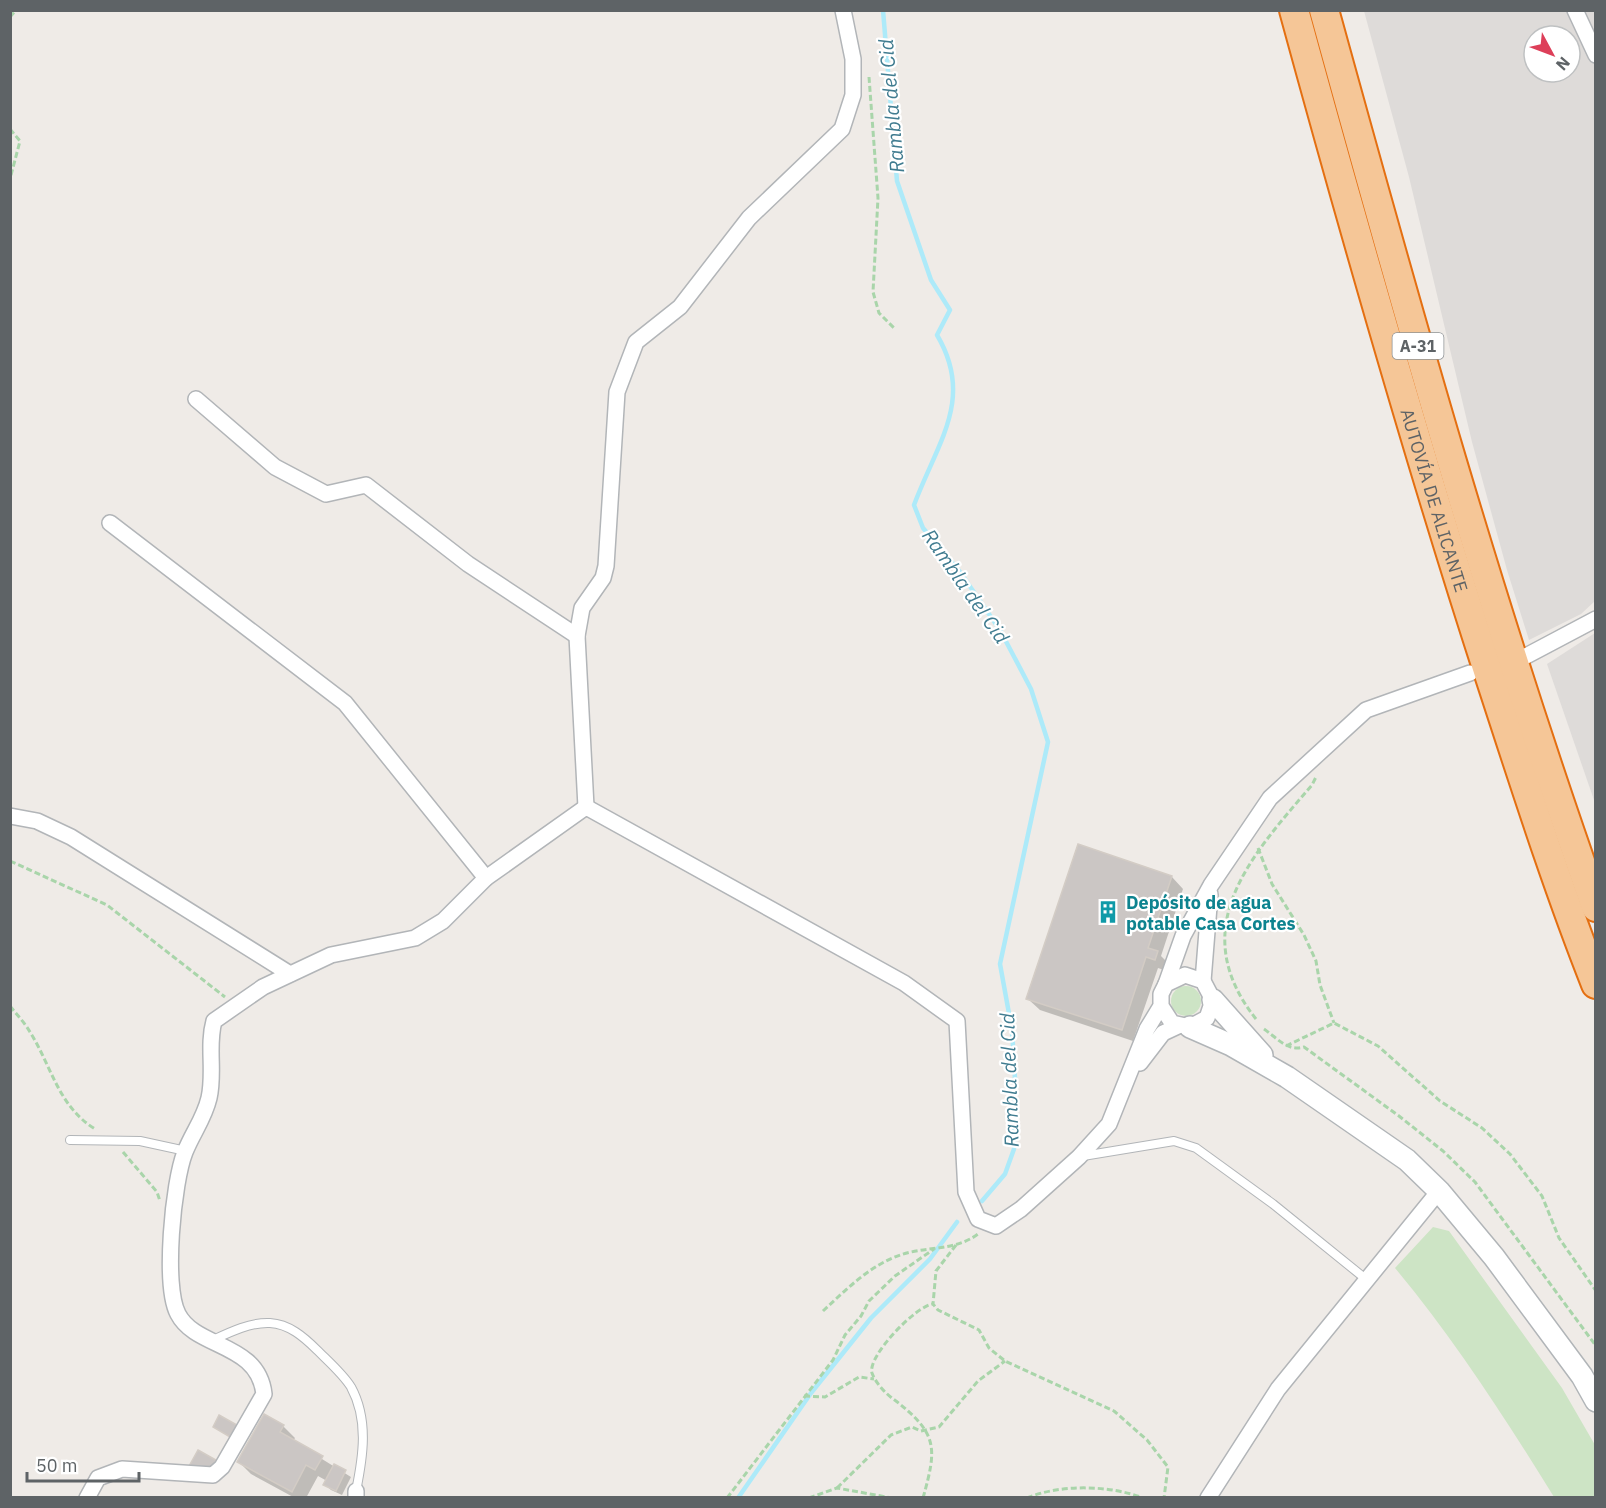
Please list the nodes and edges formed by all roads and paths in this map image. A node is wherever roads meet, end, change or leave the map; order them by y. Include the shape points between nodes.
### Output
1 (16, 10) edge
2 (843, 10) edge
3 (1294, 10) edge
4 (1324, 10) edge
5 (1575, 10) edge
6 (10, 17) edge
7 (1596, 55) edge
8 (853, 59) junction
9 (10, 129) edge
10 (10, 179) edge
11 (895, 329) dead end
12 (196, 399) dead end
13 (110, 523) dead end
14 (1596, 619) edge
15 (577, 636) junction
16 (1526, 656) dead end
17 (1470, 673) dead end
18 (1316, 775) dead end
19 (586, 807) junction
20 (10, 816) edge
21 (1573, 844) junction
22 (1258, 848) junction
23 (10, 861) edge
24 (1596, 869) edge
25 (486, 878) junction
26 (1211, 885) junction
27 (1596, 907) edge
28 (290, 974) junction
29 (1166, 984) junction
30 (1596, 984) edge
31 (1208, 990) junction
32 (235, 1004) junction
33 (10, 1006) edge
34 (1161, 1006) junction
35 (1334, 1023) junction
36 (1184, 1027) junction
37 (1286, 1046) junction
38 (1287, 1077) junction
39 (1125, 1089) junction
40 (70, 1140) dead end
41 (115, 1141) junction
42 (186, 1151) junction
43 (1079, 1157) junction
44 (1439, 1191) junction
45 (160, 1202) dead end
46 (991, 1224) junction
47 (956, 1245) junction
48 (934, 1249) junction
49 (1367, 1280) junction
50 (1596, 1291) edge
51 (933, 1305) junction
52 (823, 1311) dead end
53 (213, 1340) junction
54 (1596, 1346) edge
55 (1005, 1361) junction
56 (876, 1380) junction
57 (804, 1396) junction
58 (1596, 1401) edge
59 (926, 1430) junction
60 (837, 1488) junction
61 (356, 1494) edge
62 (87, 1497) edge
63 (728, 1497) edge
64 (809, 1497) edge
65 (892, 1497) edge
66 (923, 1497) edge
67 (1027, 1497) edge
68 (1143, 1497) edge
69 (1164, 1497) edge
70 (1208, 1497) edge

1 - 6 path
2 - 8 street
3 - 30 highway, AUTOVÍA DE ALICANTE / A-31 via 1371,290 1452,561 1520,771
4 - 21 highway, AUTOVÍA DE ALICANTE / A-31 via 1502,632
5 - 7 street
8 - 11 path via 866,68 872,87 878,198 873,292 879,313
8 - 15 street via 853,95 842,129 749,218 680,307 636,342 617,392 606,566 603,578 582,608
9 - 10 path via 20,141
12 - 15 street via 275,467 326,494 366,485 468,564
13 - 25 street via 345,703
14 - 16 street
15 - 19 street
17 - 26 street via 1366,710 1270,798
18 - 22 path via 1312,785
19 - 25 street
19 - 46 street via 904,983 957,1021 966,1192 978,1219
20 - 28 street via 37,821 71,837
21 - 24 highway
21 - 27 highway, AUTOVÍA DE ALICANTE / A-31
22 - 35 path via 1272,884 1316,961
22 - 37 path via 1235,891 1227,916 1224,948 1242,1001 1262,1027
23 - 32 path via 107,905
25 - 28 street via 443,921 415,938 331,955
26 - 29 street via 1183,936
26 - 31 street via 1205,932
28 - 32 street
29 - 31 street via 1185,975
29 - 34 street
31 - 36 street via 1207,1018
31 - 38 street via 1255,1048
32 - 42 street via 214,1021 209,1038 209,1095 202,1123
33 - 41 path via 31,1033 78,1118
34 - 36 street via 1167,1019
34 - 39 street via 1147,1029
35 - 37 path
35 - 50 path via 1378,1046 1440,1101 1482,1128 1510,1154 1542,1196 1559,1238
36 - 38 street via 1231,1045
36 - 39 street via 1163,1033
37 - 54 path via 1295,1050 1304,1047 1451,1158 1501,1215
38 - 44 street via 1407,1160
39 - 43 street via 1109,1124
40 - 41 lane
41 - 42 lane via 140,1141
41 - 45 path via 157,1192
42 - 53 street via 178,1176 173,1218 174,1297 177,1314 194,1334
43 - 46 street via 1021,1209 996,1226
43 - 49 lane via 1174,1141 1196,1148
44 - 49 street
44 - 58 street via 1500,1266
46 - 47 path via 969,1241
47 - 48 path
47 - 51 path via 936,1271
48 - 52 path via 910,1252 879,1264
48 - 57 path via 895,1276 869,1301 833,1360
49 - 70 street via 1278,1389
51 - 55 path via 944,1315 979,1330 989,1348
51 - 56 path via 919,1309 879,1350 872,1363
53 - 61 lane via 247,1326 270,1323 297,1333 332,1366 350,1387 360,1414 364,1446
53 - 62 street via 234,1350 251,1366 263,1384 264,1394 222,1467 213,1475 122,1469 99,1478
55 - 59 path via 978,1381 939,1427
55 - 69 path via 1114,1411 1136,1429 1168,1467
56 - 57 path via 859,1377 825,1397
56 - 59 path
57 - 63 path
59 - 60 path via 912,1427 891,1435
59 - 66 path via 933,1452
60 - 64 path
60 - 65 path
67 - 68 path via 1079,1489

